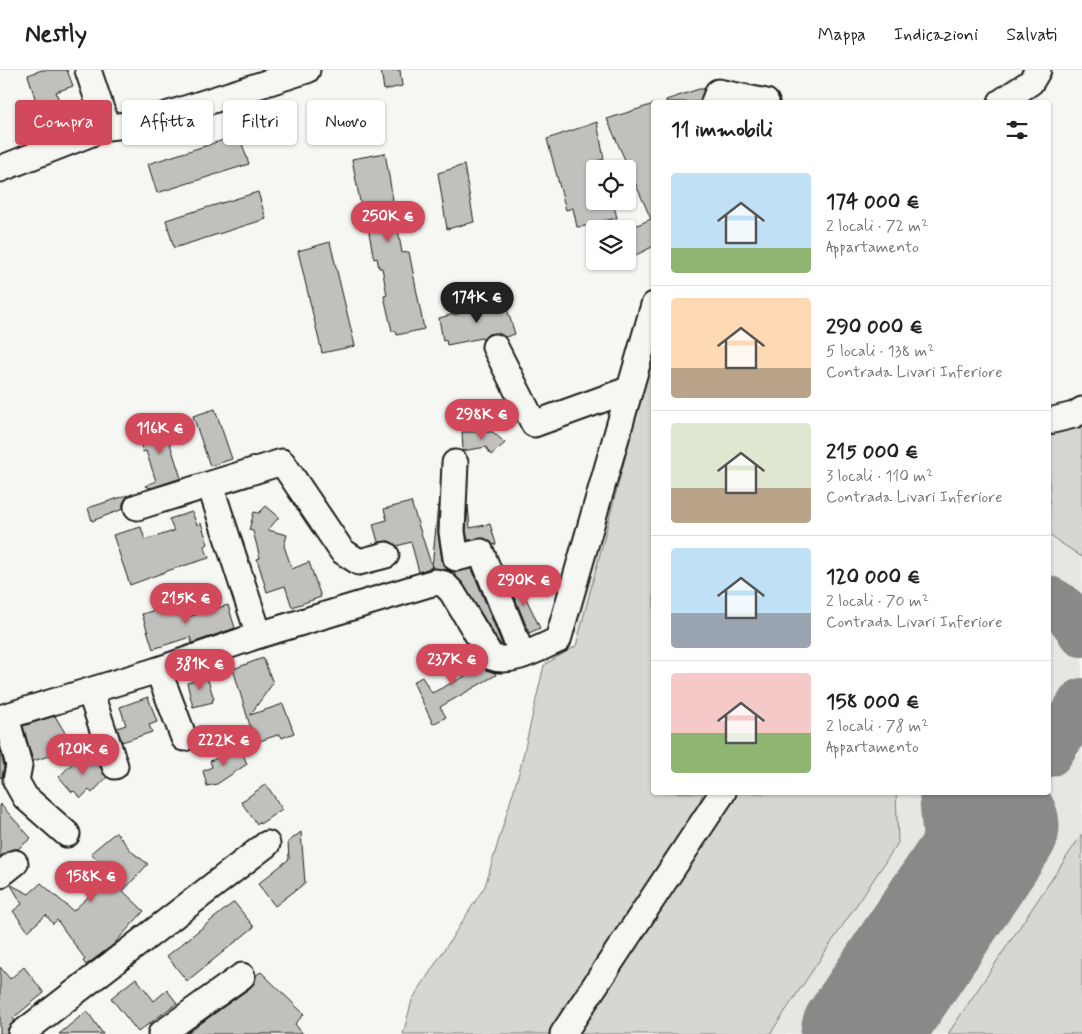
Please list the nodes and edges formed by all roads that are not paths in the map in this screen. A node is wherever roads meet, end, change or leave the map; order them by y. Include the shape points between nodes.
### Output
1 (88, 70) edge
2 (307, 70) edge
3 (1038, 70) edge
4 (98, 100) edge
5 (715, 100) edge
6 (756, 100) edge
7 (1004, 100) edge
8 (112, 127) edge
9 (61, 145) edge
10 (0, 169) edge
11 (651, 315) edge
12 (495, 347) dead end
13 (628, 390) junction
14 (1082, 410) edge
15 (1051, 421) edge
16 (455, 463) dead end
17 (210, 485) junction
18 (136, 507) dead end
19 (386, 555) dead end
20 (259, 635) junction
21 (522, 654) junction
22 (158, 670) junction
23 (90, 691) junction
24 (3, 718) edge
25 (184, 738) dead end
26 (116, 766) dead end
27 (707, 795) edge
28 (721, 795) edge
29 (66, 834) dead end
30 (267, 844) dead end
31 (684, 851) junction
32 (242, 976) dead end
33 (22, 1034) edge
34 (161, 1034) edge
35 (563, 1034) edge

1 - 4 street
2 - 8 street via 138,124
3 - 7 street via 1031,82
5 - 6 street via 718,92
9 - 10 street
11 - 13 street
12 - 13 street via 534,424
13 - 21 street via 558,640
14 - 15 street
16 - 21 street via 452,532 456,558 481,552
17 - 18 street
17 - 19 street via 282,462 342,552 359,562
17 - 20 street
20 - 21 street via 435,582 444,584 452,592 491,657 499,660
20 - 22 street
22 - 23 street
22 - 25 street
23 - 24 street
23 - 26 street
24 - 29 street via 19,765 16,781 25,797
27 - 31 street
28 - 31 street
30 - 33 street
31 - 35 street
32 - 34 street

